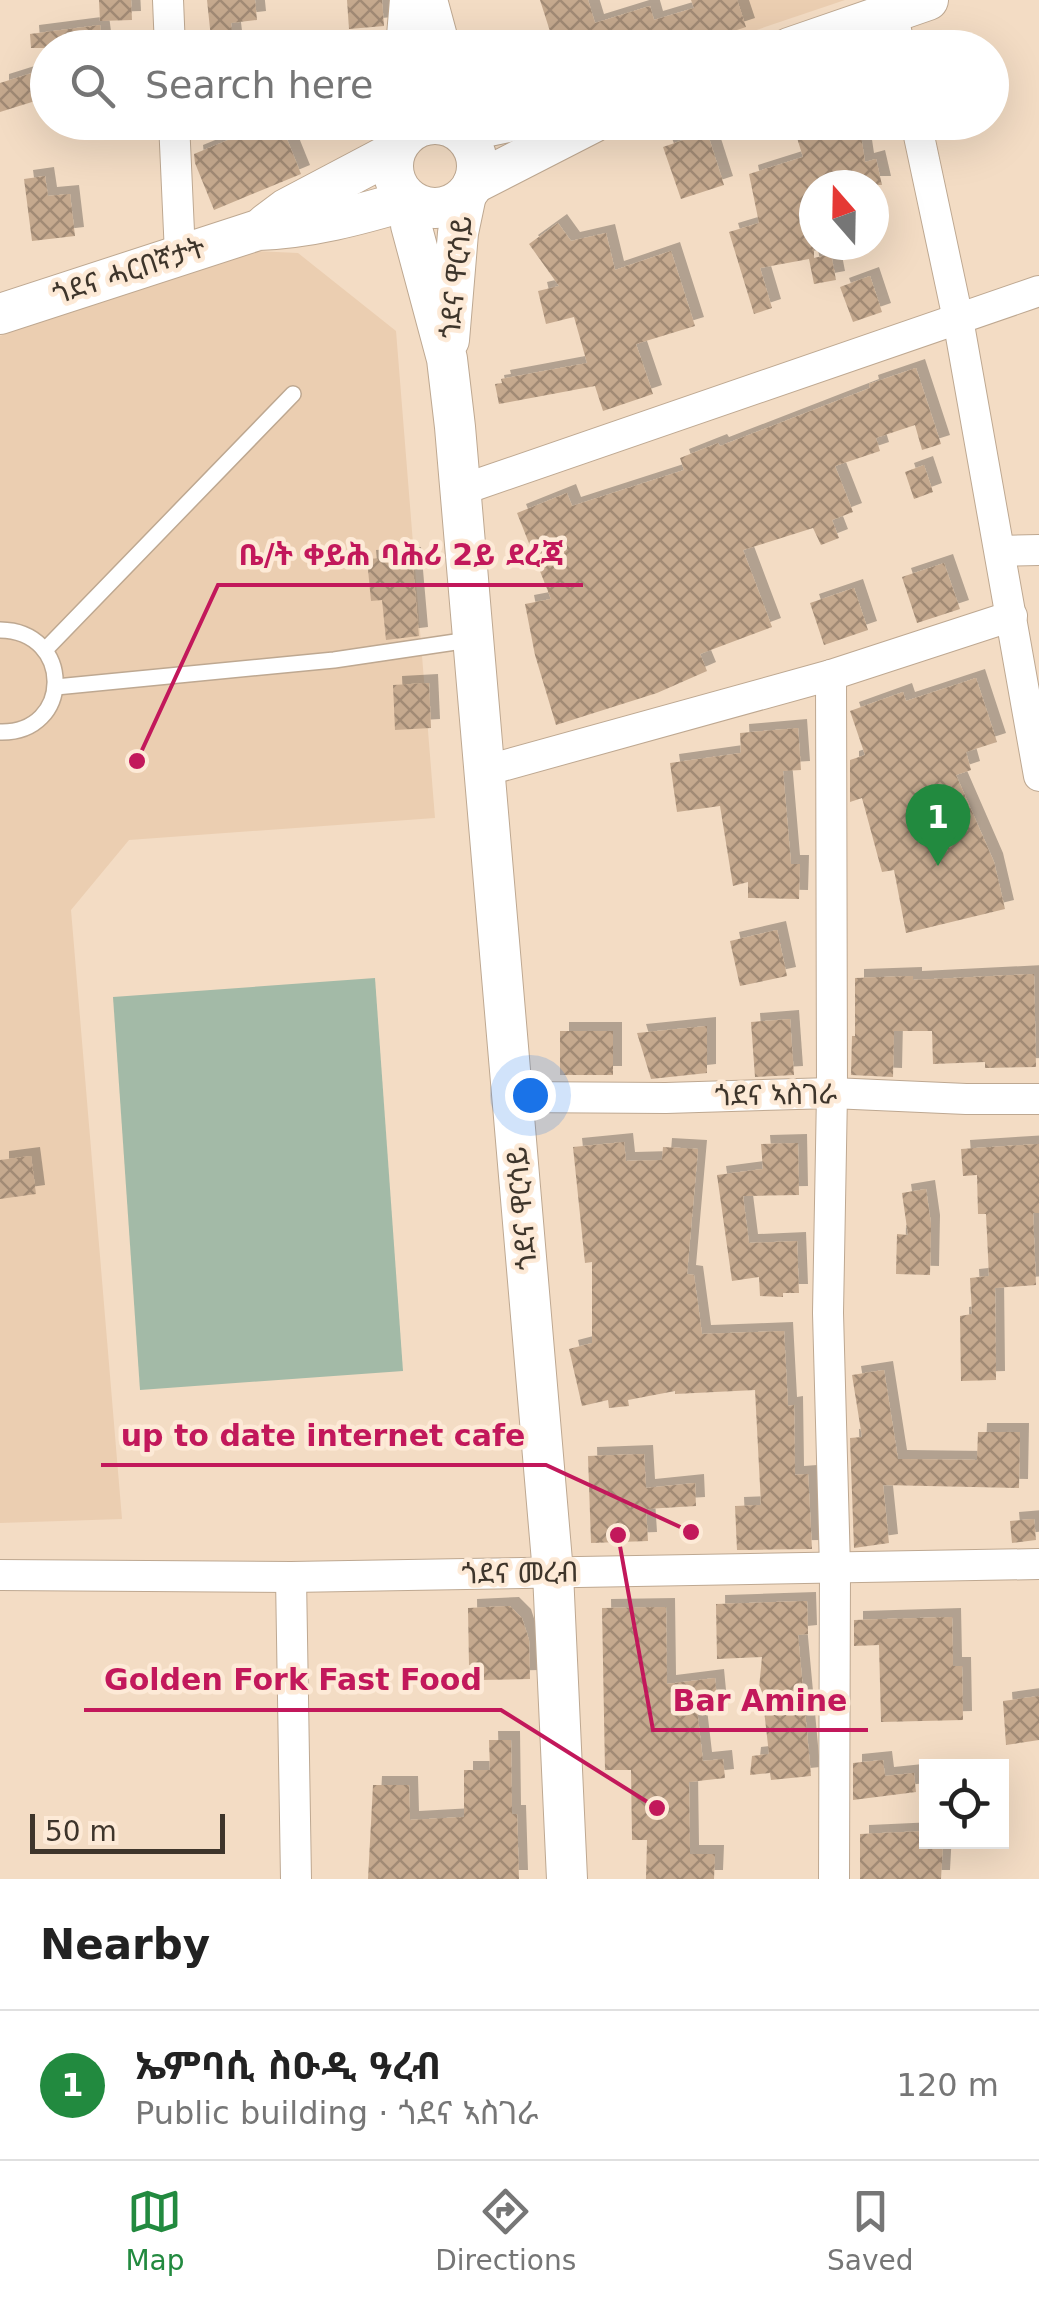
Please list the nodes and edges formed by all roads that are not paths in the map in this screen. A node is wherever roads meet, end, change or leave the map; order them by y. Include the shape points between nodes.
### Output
1 (168, 0) edge
2 (907, 20) edge
3 (169, 30) edge
4 (865, 30) edge
5 (175, 140) edge
6 (396, 140) edge
7 (399, 140) edge
8 (469, 140) edge
9 (561, 140) edge
10 (920, 140) edge
11 (469, 190) junction
12 (410, 201) junction
13 (258, 230) junction
14 (180, 254) junction
15 (1039, 291) edge
16 (0, 314) edge
17 (958, 319) junction
18 (447, 358) junction
19 (293, 394) dead end
20 (461, 490) junction
21 (1039, 550) edge
22 (1000, 551) junction
23 (1012, 616) junction
24 (0, 630) edge
25 (473, 639) junction
26 (45, 650) junction
27 (831, 675) junction
28 (56, 687) junction
29 (0, 732) edge
30 (484, 771) junction
31 (1039, 776) edge
32 (832, 1093) junction
33 (513, 1097) junction
34 (1039, 1099) edge
35 (1039, 1564) edge
36 (835, 1568) junction
37 (553, 1573) junction
38 (0, 1575) edge
39 (291, 1577) junction
40 (296, 1879) edge
41 (567, 1879) edge
42 (834, 1879) edge

1 - 3 street
2 - 4 main road
5 - 14 street
6 - 13 main road
7 - 12 main road via 392,170
8 - 11 main road via 477,162
9 - 11 main road
10 - 17 street
11 - 12 main road via 439,208
11 - 18 main road, ጎደና ዋርሳይ via 458,233
12 - 13 main road
12 - 18 main road, ጎደና ዋርሳይ
13 - 14 main road, ጎደና ሓርበኛታት
14 - 16 main road, ጎደና ሓርበኛታት
15 - 17 street
17 - 20 street
17 - 22 street
18 - 20 main road, ጎደና ዋርሳይ
19 - 26 lane
20 - 25 main road, ጎደና ዋርሳይ
21 - 22 street
22 - 23 street
23 - 27 street
23 - 31 street
24 - 26 lane via 19,632
25 - 28 lane
25 - 30 main road, ጎደና ዋርሳይ
26 - 28 lane
27 - 30 street
27 - 32 street
28 - 29 lane via 36,722
30 - 33 main road, ጎደና ዋርሳይ
32 - 33 street, ጎደና ኣስገራ
32 - 34 street, ጎደና ኣስገራ
32 - 36 street via 828,1313
33 - 37 main road, ጎደና ዋርሳይ
35 - 36 street, ጎደና መረብ
36 - 37 street, ጎደና መረብ
36 - 42 street
37 - 39 street, ጎደና መረብ
37 - 41 main road, ጎደና ዋርሳይ
38 - 39 street, ጎደና መረብ
39 - 40 street

